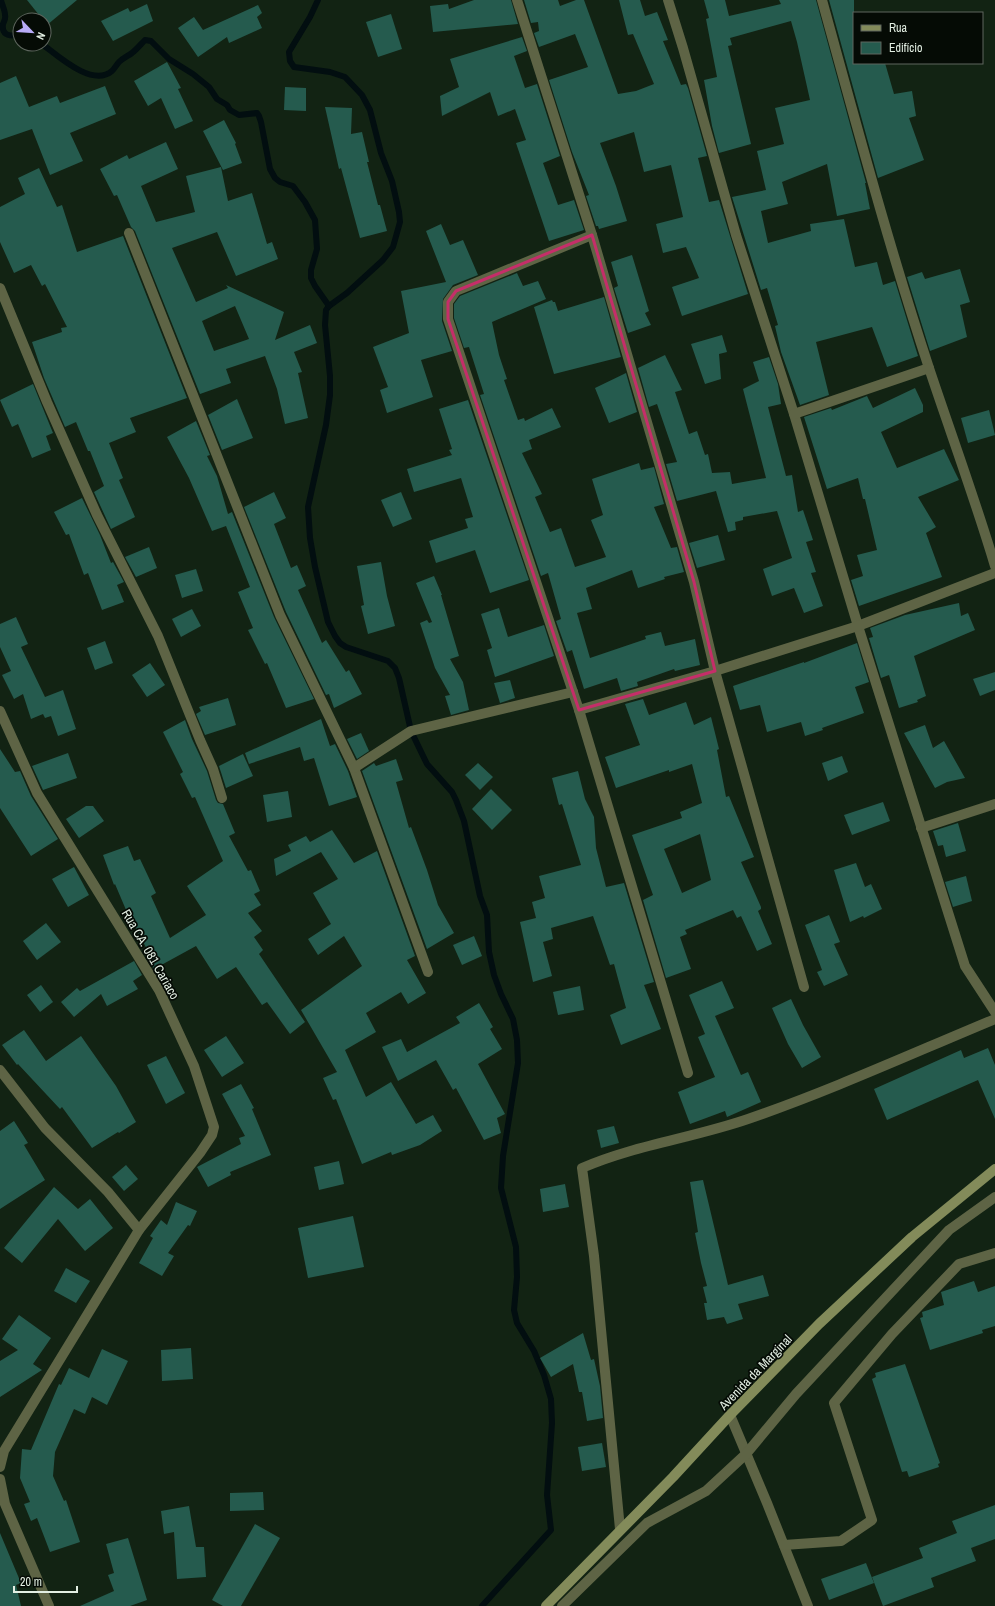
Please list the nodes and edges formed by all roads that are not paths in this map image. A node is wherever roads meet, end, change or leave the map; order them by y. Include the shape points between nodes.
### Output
1 (517, 0) edge
2 (668, 0) edge
3 (822, 0) edge
4 (129, 233) dead end
5 (592, 234) junction
6 (0, 288) edge
7 (929, 368) junction
8 (794, 414) junction
9 (995, 566) edge
10 (995, 573) edge
11 (858, 626) junction
12 (715, 671) junction
13 (573, 692) junction
14 (579, 710) junction
15 (0, 711) edge
16 (354, 768) junction
17 (222, 798) dead end
18 (995, 804) edge
19 (921, 828) junction
20 (428, 972) dead end
21 (804, 987) dead end
22 (995, 1012) edge
23 (995, 1019) edge
24 (0, 1070) edge
25 (688, 1074) dead end
26 (995, 1169) edge
27 (995, 1197) edge
28 (139, 1230) junction
29 (995, 1252) edge
30 (730, 1415) junction
31 (746, 1454) junction
32 (0, 1467) edge
33 (0, 1479) edge
34 (620, 1529) junction
35 (784, 1545) junction
36 (49, 1606) edge
37 (546, 1606) edge
38 (562, 1606) edge
39 (808, 1606) edge

1 - 5 street
2 - 8 street via 736,235
3 - 7 street via 870,176
4 - 16 street via 280,615
5 - 12 street via 694,582
5 - 13 street via 456,291 448,302 448,319
6 - 17 street via 97,515 158,636
7 - 8 street
7 - 9 street via 976,502
8 - 11 street
10 - 11 street
11 - 12 street
11 - 19 street
12 - 14 street
12 - 21 street
13 - 14 street
13 - 16 street via 411,731
14 - 25 street
15 - 28 street, Rua CA. 081 Cariaco via 38,793 159,990 194,1066 214,1127 212,1135 200,1153
16 - 20 street
18 - 19 street
19 - 22 street via 965,966
23 - 34 street via 747,1119 653,1144 582,1168 594,1256
24 - 28 street via 45,1128 108,1192
26 - 30 main road, Avenida da Marginal via 912,1237 819,1324
27 - 31 street via 949,1230 796,1394
28 - 32 street, Rua CA. 081 Cariaco via 4,1451
29 - 35 street via 960,1264 892,1334 834,1403 872,1520 841,1541
30 - 31 street
30 - 34 main road, Avenida da Marginal via 673,1477
31 - 35 street
31 - 38 street via 706,1492 647,1523
33 - 36 street via 5,1504
34 - 37 main road, Avenida da Marginal
35 - 39 street

